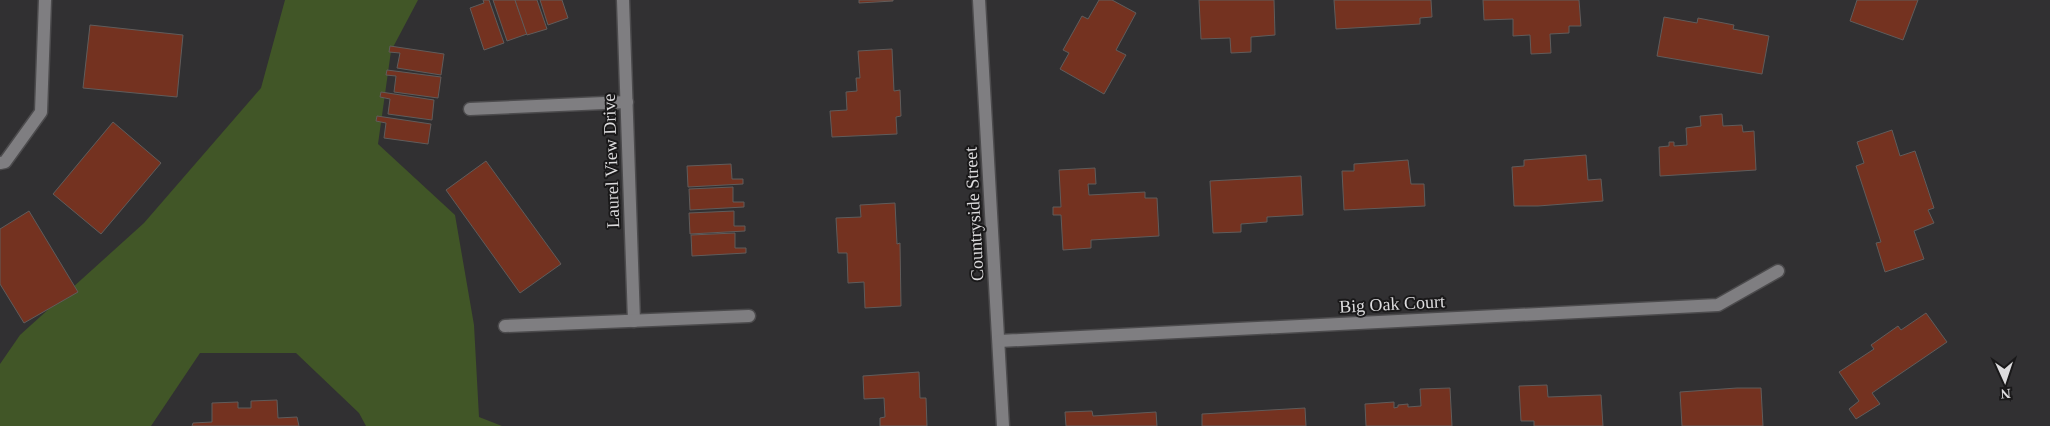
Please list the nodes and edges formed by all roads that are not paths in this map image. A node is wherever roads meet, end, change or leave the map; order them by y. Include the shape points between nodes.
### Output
1 (45, 0) edge
2 (623, 0) edge
3 (979, 0) edge
4 (627, 102) junction
5 (470, 110) dead end
6 (0, 163) edge
7 (1778, 271) dead end
8 (749, 316) dead end
9 (634, 321) junction
10 (505, 326) dead end
11 (999, 341) junction
12 (1003, 426) edge

1 - 6 street via 41,112 5,162
2 - 4 street, Laurel View Drive
3 - 11 street, Countryside Street
4 - 5 street
4 - 9 street, Laurel View Drive
7 - 11 street, Big Oak Court via 1718,305
8 - 9 street
9 - 10 street
11 - 12 street, Countryside Street

